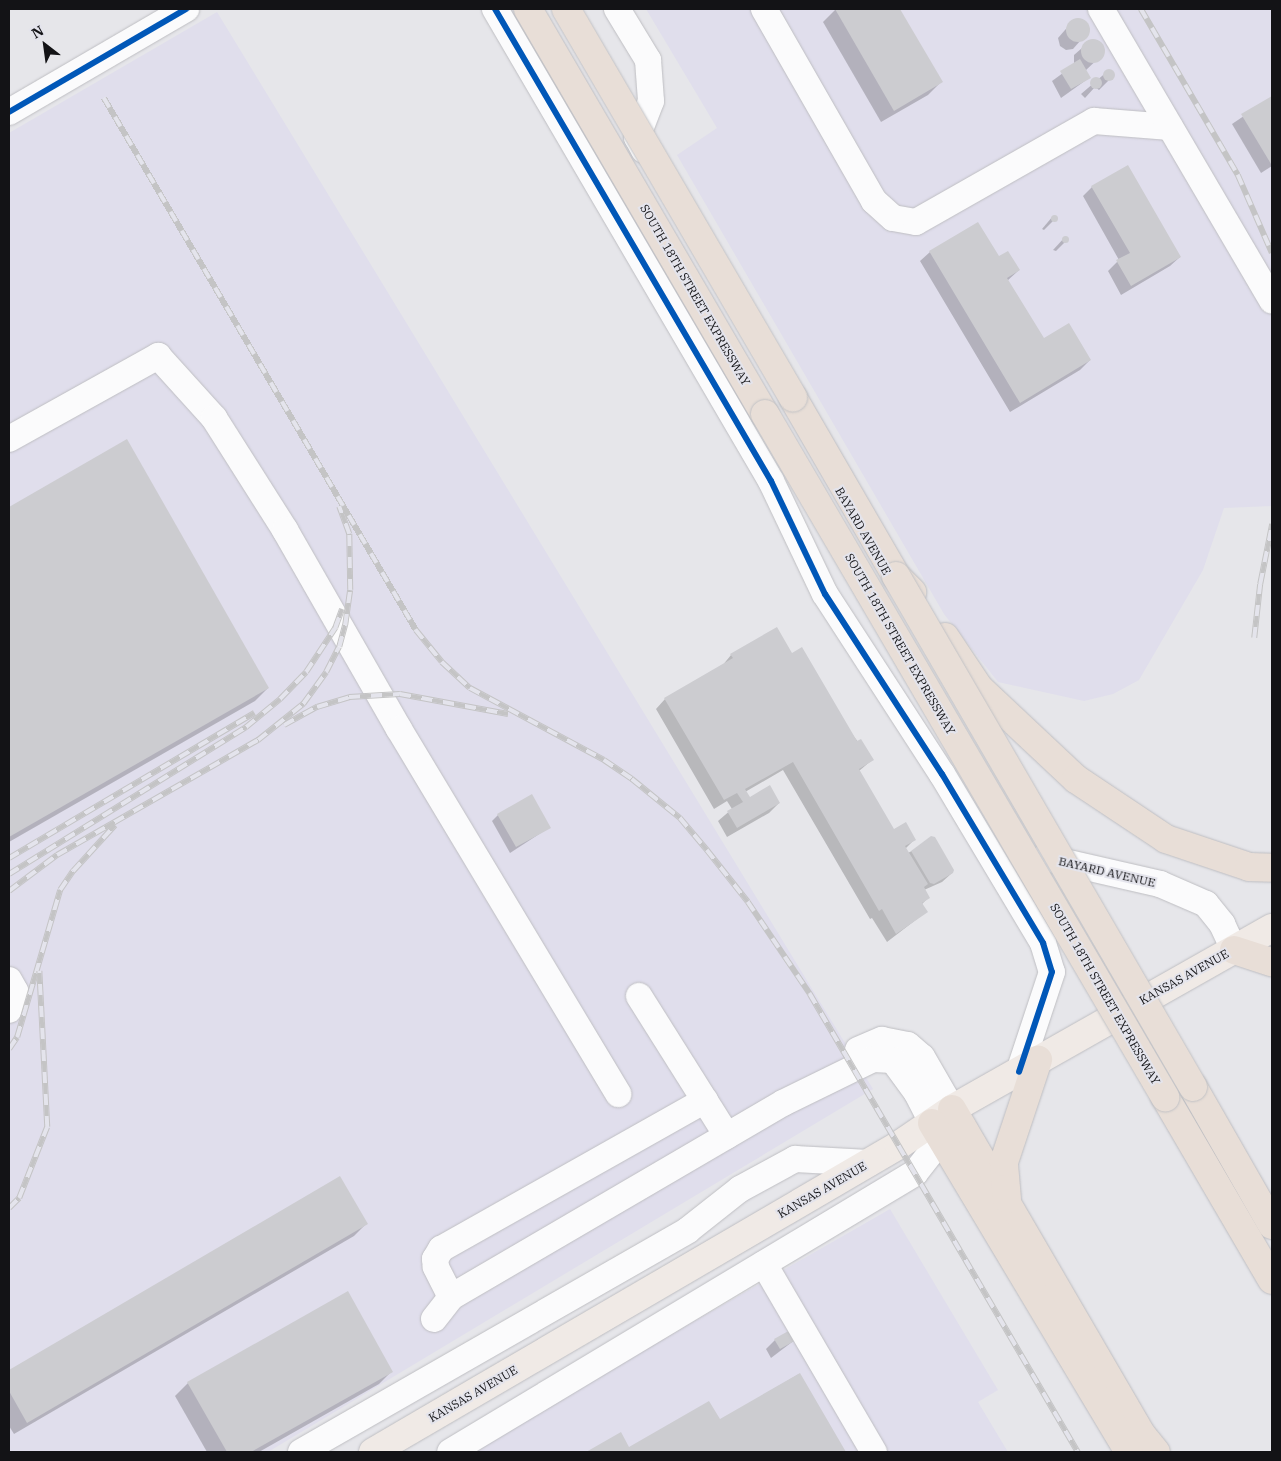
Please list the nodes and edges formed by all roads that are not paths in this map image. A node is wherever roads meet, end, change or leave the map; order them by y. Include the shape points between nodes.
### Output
1 (186, 9) edge
2 (495, 9) edge
3 (528, 9) edge
4 (566, 9) edge
5 (617, 9) edge
6 (764, 9) edge
7 (1101, 9) edge
8 (9, 112) edge
9 (1170, 127) junction
10 (1272, 301) edge
11 (9, 439) edge
12 (896, 576) junction
13 (1272, 868) edge
14 (1272, 928) edge
15 (1234, 950) junction
16 (1272, 962) edge
17 (9, 980) edge
18 (639, 996) dead end
19 (9, 1010) edge
20 (1028, 1066) junction
21 (618, 1094) dead end
22 (705, 1100) junction
23 (942, 1116) junction
24 (727, 1136) junction
25 (869, 1163) junction
26 (1007, 1200) junction
27 (1272, 1224) edge
28 (764, 1264) junction
29 (1272, 1280) edge
30 (450, 1297) junction
31 (434, 1319) dead end
32 (301, 1452) edge
33 (372, 1452) edge
34 (450, 1452) edge
35 (874, 1452) edge
36 (1129, 1452) edge
37 (1156, 1452) edge

1 - 8 street
2 - 20 street via 771,481 825,594 942,774 1043,943 1052,972
3 - 29 highway, SOUTH 18TH STREET EXPRESSWAY, bridge
4 - 12 highway, bridge
5 - 15 street, BAYARD AVENUE via 648,60 651,101 636,137 1051,859 1160,884 1206,904 1222,924
6 - 9 street via 874,201 893,218 916,222 1094,121
7 - 9 street
9 - 10 street
11 - 21 street via 158,356 214,418 286,530 400,729
12 - 13 highway, bridge via 923,603 979,688 1076,779 1166,839 1249,867
12 - 27 highway, bridge
14 - 15 main road, KANSAS AVENUE
15 - 16 highway
15 - 20 main road, KANSAS AVENUE
17 - 19 street via 15,991
18 - 22 street
20 - 23 main road, KANSAS AVENUE
20 - 26 highway via 1004,1162
22 - 24 street
22 - 30 street via 441,1249 435,1260 436,1267
23 - 24 street via 893,1060 873,1059 783,1103
23 - 25 main road, KANSAS AVENUE
23 - 26 highway
23 - 28 street via 933,1150 915,1173
23 - 36 highway
24 - 30 street
25 - 32 street via 795,1159 740,1189 688,1230
25 - 33 main road, KANSAS AVENUE
26 - 37 highway via 1142,1435
28 - 34 street
28 - 35 street
30 - 31 street

